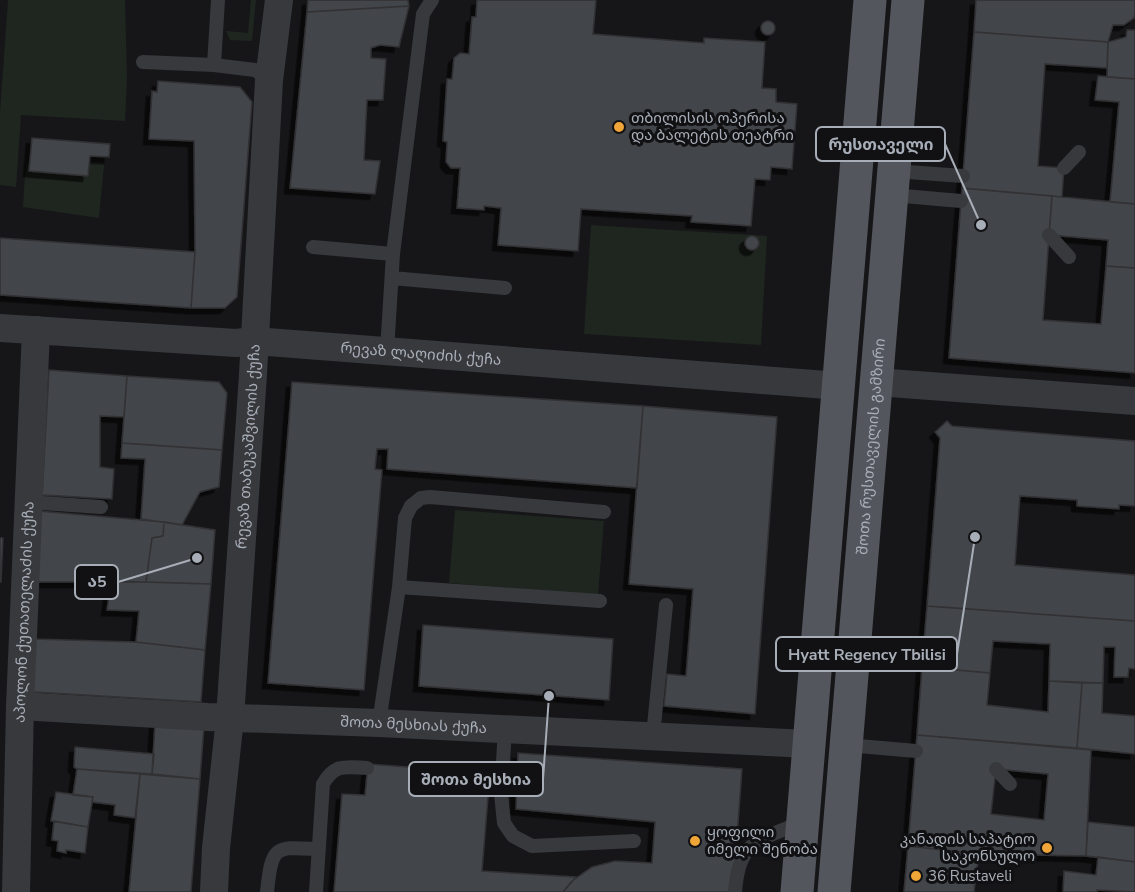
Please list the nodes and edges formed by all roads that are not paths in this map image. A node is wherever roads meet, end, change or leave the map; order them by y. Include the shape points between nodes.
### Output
1 (218, 0) edge
2 (279, 0) edge
3 (432, 0) edge
4 (870, 0) edge
5 (908, 0) edge
6 (143, 62) dead end
7 (214, 65) junction
8 (269, 80) junction
9 (1079, 152) dead end
10 (1064, 168) dead end
11 (963, 176) dead end
12 (893, 183) junction
13 (961, 201) dead end
14 (1049, 235) dead end
15 (313, 247) dead end
16 (393, 254) junction
17 (1068, 257) dead end
18 (392, 278) junction
19 (505, 288) dead end
20 (0, 328) edge
21 (36, 330) junction
22 (254, 341) junction
23 (387, 351) junction
24 (876, 382) junction
25 (840, 386) junction
26 (1135, 401) edge
27 (33, 486) junction
28 (101, 507) dead end
29 (604, 512) dead end
30 (399, 587) junction
31 (600, 602) dead end
32 (666, 605) dead end
33 (20, 706) junction
34 (230, 718) junction
35 (379, 723) junction
36 (505, 729) junction
37 (653, 736) junction
38 (809, 744) junction
39 (847, 745) junction
40 (916, 751) dead end
41 (367, 768) dead end
42 (996, 769) dead end
43 (1010, 784) dead end
44 (803, 821) junction
45 (634, 841) dead end
46 (320, 849) junction
47 (16, 892) edge
48 (214, 892) edge
49 (267, 892) edge
50 (316, 892) edge
51 (735, 892) edge
52 (797, 892) edge
53 (834, 892) edge

1 - 7 lane
2 - 8 street, რევაზ თაბუკაშვილის ქუჩა
3 - 16 lane via 423,14
4 - 25 main road
5 - 12 main road, შოთა რუსთაველის გამზირი
6 - 7 lane
7 - 8 lane via 255,70
8 - 22 street, რევაზ თაბუკაშვილის ქუჩა
9 - 10 lane
11 - 12 lane
12 - 13 lane
12 - 24 main road, შოთა რუსთაველის გამზირი
14 - 17 lane
15 - 16 lane
16 - 18 lane
18 - 19 lane
18 - 23 lane
20 - 21 street, რევაზ ლაღიძის ქუჩა
21 - 22 street, რევაზ ლაღიძის ქუჩა
21 - 27 street, აპოლონ ქუთათელაძის ქუჩა
22 - 23 street, რევაზ ლაღიძის ქუჩა
22 - 34 street, რევაზ თაბუკაშვილის ქუჩა
23 - 25 street, რევაზ ლაღიძის ქუჩა
24 - 26 street
24 - 39 main road, შოთა რუსთაველის გამზირი
25 - 38 main road
27 - 28 lane
27 - 33 street, აპოლონ ქუთათელაძის ქუჩა
29 - 30 lane via 421,498 405,518
30 - 31 lane
30 - 35 lane
32 - 37 lane
33 - 34 street, შოთა მესხიას ქუჩა
33 - 47 street, აპოლონ ქუთათელაძის ქუჩა
34 - 35 street, შოთა მესხიას ქუჩა
34 - 48 street, რევაზ თაბუკაშვილის ქუჩა
35 - 36 street, შოთა მესხიას ქუჩა
36 - 37 street, შოთა მესხიას ქუჩა
36 - 45 lane via 501,794 504,823 513,836 532,846
37 - 38 street, შოთა მესხიას ქუჩა
38 - 44 main road
39 - 40 lane
39 - 53 main road, შოთა რუსთაველის გამზირი
41 - 46 lane via 341,766 323,784
42 - 43 lane
44 - 51 lane via 749,848 737,870
44 - 52 main road
46 - 49 lane via 278,851 272,861
46 - 50 lane

